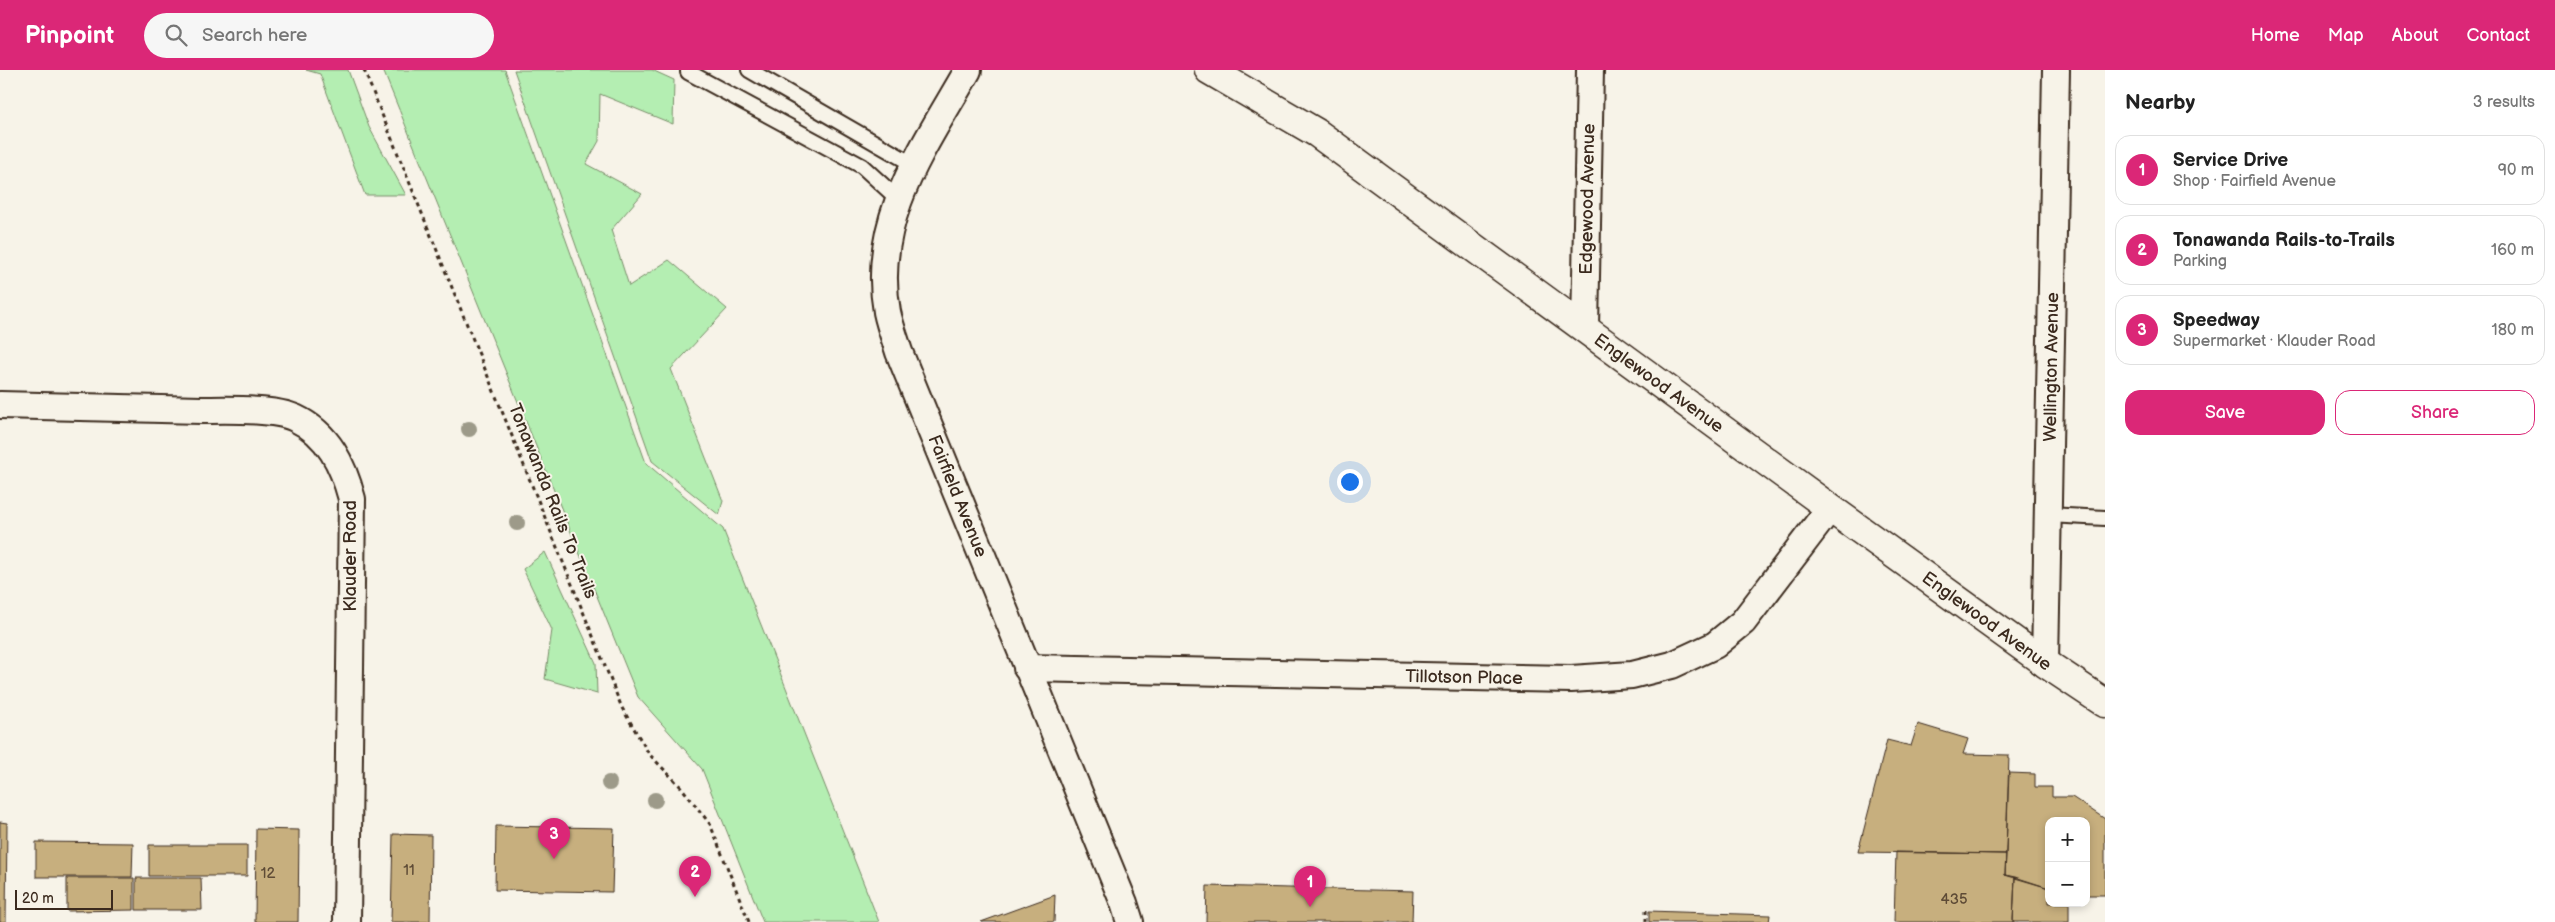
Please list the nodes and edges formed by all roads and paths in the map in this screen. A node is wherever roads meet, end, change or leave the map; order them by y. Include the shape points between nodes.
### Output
1 (364, 70) edge
2 (689, 70) edge
3 (749, 70) edge
4 (968, 70) edge
5 (1209, 70) edge
6 (1590, 70) edge
7 (2056, 70) edge
8 (914, 165) junction
9 (898, 199) junction
10 (1585, 328) junction
11 (0, 406) edge
12 (1830, 508) junction
13 (2048, 516) junction
14 (2105, 518) edge
15 (2045, 663) junction
16 (1027, 668) junction
17 (2105, 703) edge
18 (1646, 909) dead end
19 (347, 922) edge
20 (750, 922) edge
21 (1130, 922) edge
22 (1646, 922) edge

1 - 20 path, Tonawanda Rails To Trails via 622,708 649,754 710,824
2 - 9 lane via 862,166
3 - 8 lane
4 - 8 street, Fairfield Avenue
5 - 10 street, Englewood Avenue via 1317,133
6 - 10 street, Edgewood Avenue
7 - 13 street, Wellington Avenue
8 - 9 street, Fairfield Avenue
9 - 16 street, Fairfield Avenue via 889,227 884,271 887,312 899,352
10 - 12 street, Englewood Avenue
11 - 19 street, Klauder Road via 237,410 287,415 311,428 331,448 344,468 352,499
12 - 15 street, Englewood Avenue
12 - 16 street, Tillotson Place via 1743,622 1715,645 1672,665 1632,675 1571,679
13 - 14 lane
13 - 15 street, Wellington Avenue
15 - 17 street, Englewood Avenue
16 - 21 street, Fairfield Avenue
18 - 22 path

